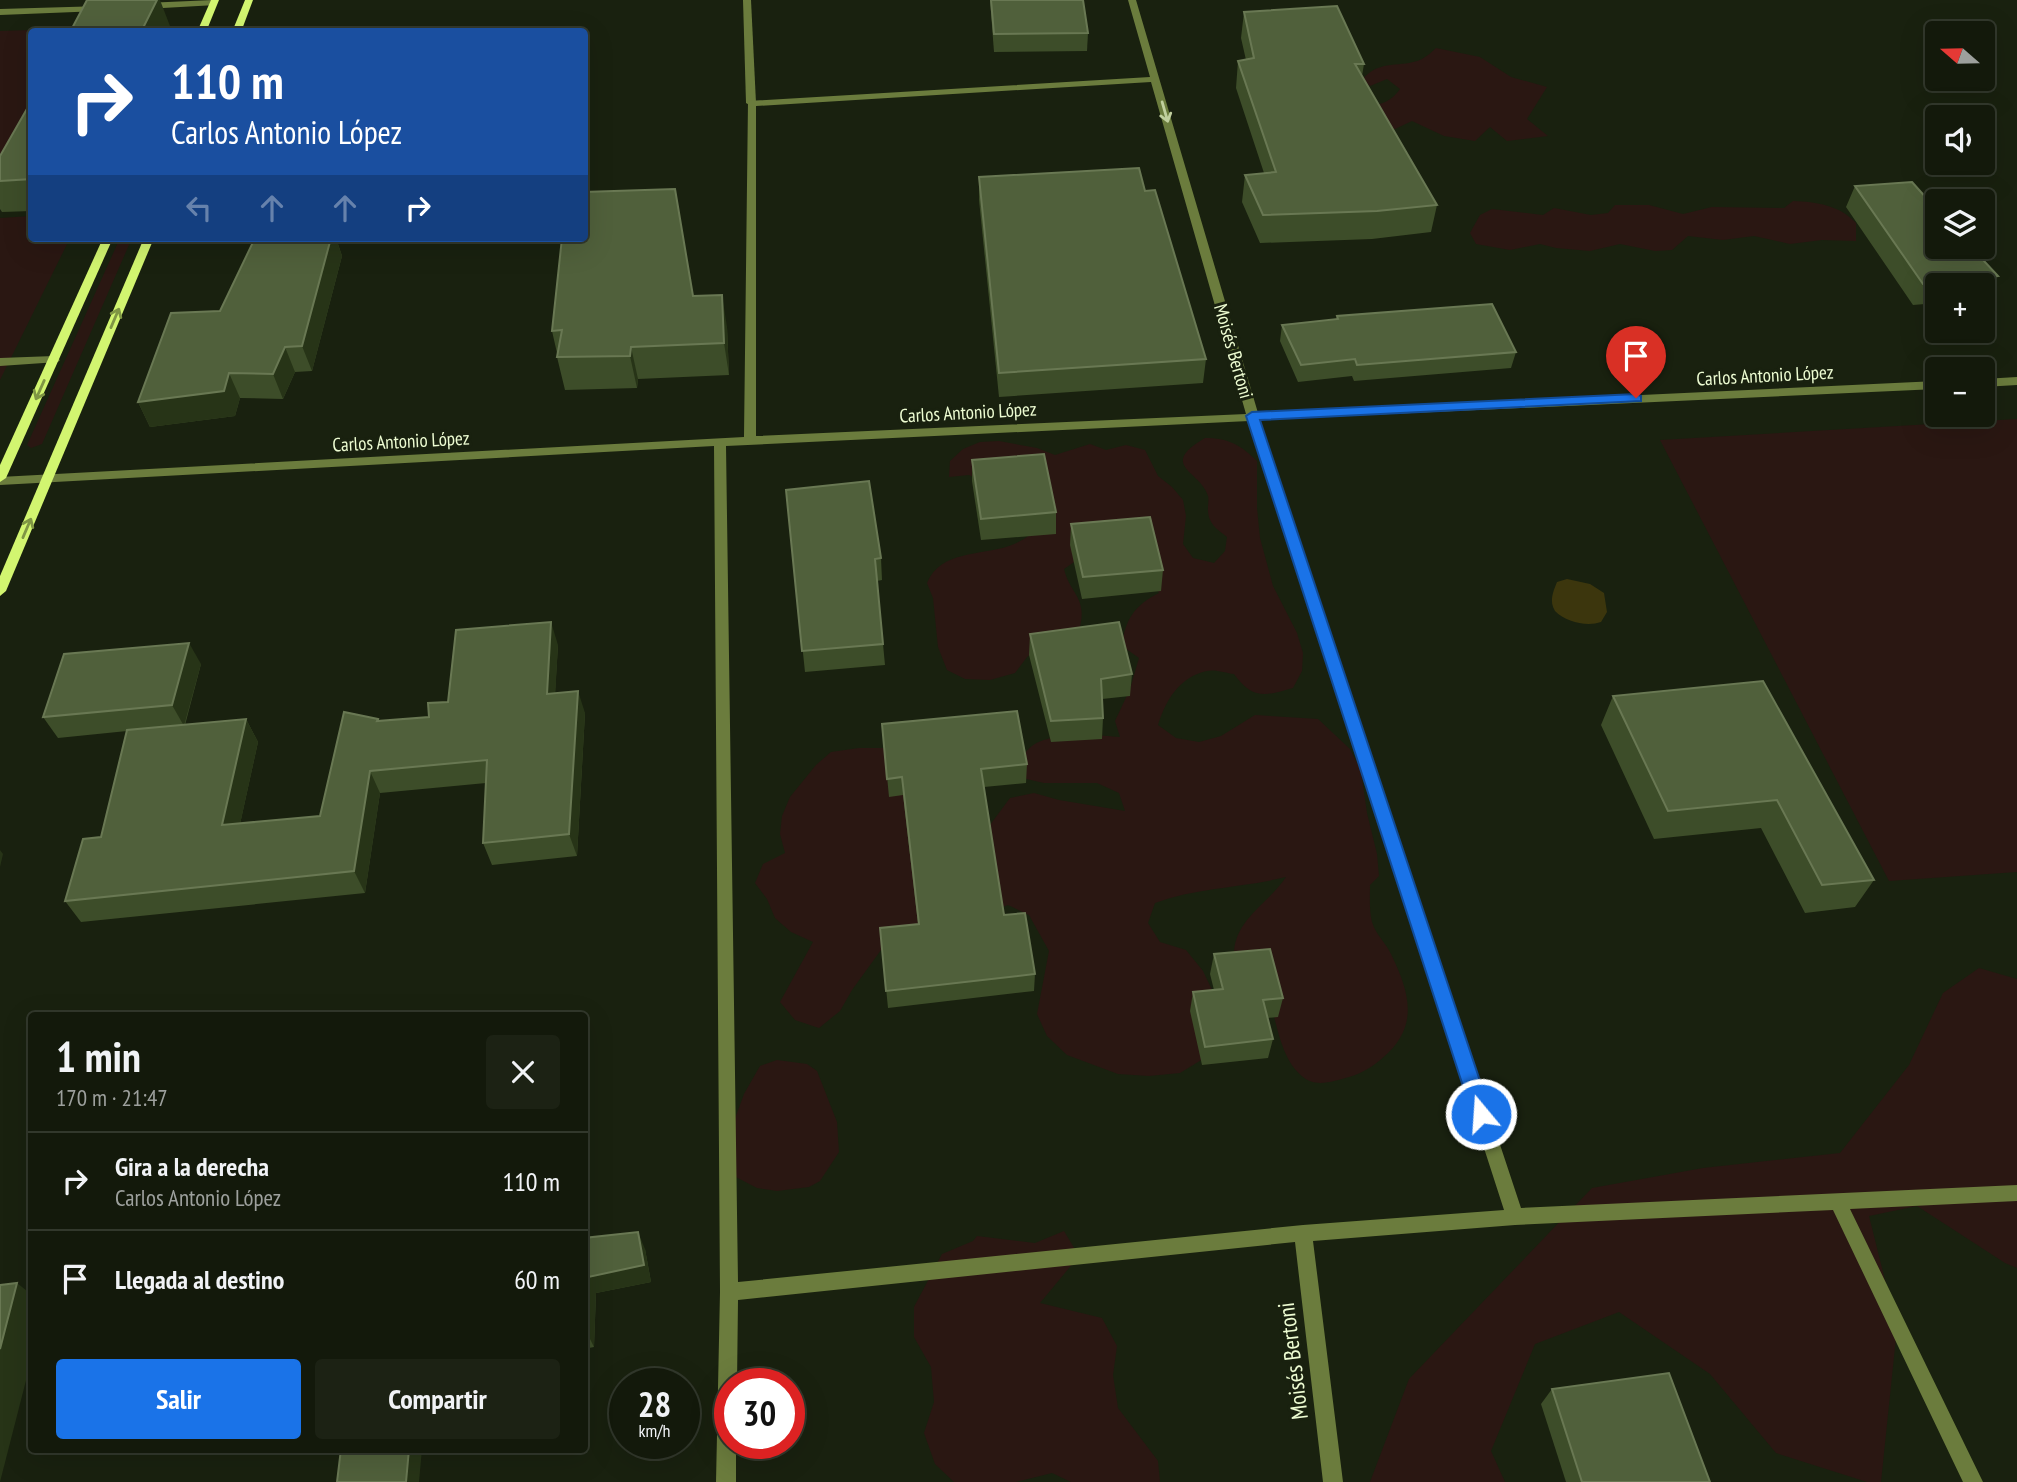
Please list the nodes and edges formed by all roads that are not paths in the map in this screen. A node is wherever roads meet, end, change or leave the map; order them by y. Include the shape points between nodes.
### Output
1 (249, 0) edge
2 (747, 0) edge
3 (1132, 0) edge
4 (214, 2) edge
5 (133, 6) edge
6 (107, 8) edge
7 (0, 12) edge
8 (203, 28) edge
9 (238, 28) edge
10 (1155, 79) junction
11 (751, 103) junction
12 (106, 242) edge
13 (147, 242) edge
14 (54, 360) junction
15 (0, 362) edge
16 (2017, 381) edge
17 (1995, 382) edge
18 (1925, 386) edge
19 (1252, 416) junction
20 (750, 440) junction
21 (720, 442) junction
22 (48, 477) junction
23 (0, 480) edge
24 (0, 591) edge
25 (2017, 1193) edge
26 (1838, 1202) junction
27 (1515, 1217) junction
28 (1303, 1233) junction
29 (729, 1292) junction
30 (726, 1482) edge
31 (1333, 1482) edge
32 (1973, 1482) edge

1 - 9 main road
2 - 11 street
3 - 10 street, Moisés Bertoni
4 - 5 street
4 - 8 main road
6 - 7 street
10 - 11 street
10 -> 19 street, Moisés Bertoni
11 - 20 street
12 - 14 main road
22 -> 13 main road
14 - 15 street
14 -> 23 main road
16 - 17 street
18 - 19 street, Carlos Antonio López
19 - 20 street, Carlos Antonio López
19 - 27 street, Moisés Bertoni
20 - 21 street, Carlos Antonio López
21 - 22 street, Carlos Antonio López
21 - 29 street
22 - 23 street, Carlos Antonio López
24 -> 22 main road
25 - 26 street
26 - 27 street
26 - 32 street
27 - 28 street
28 - 29 street
28 - 31 street, Moisés Bertoni
29 - 30 street

